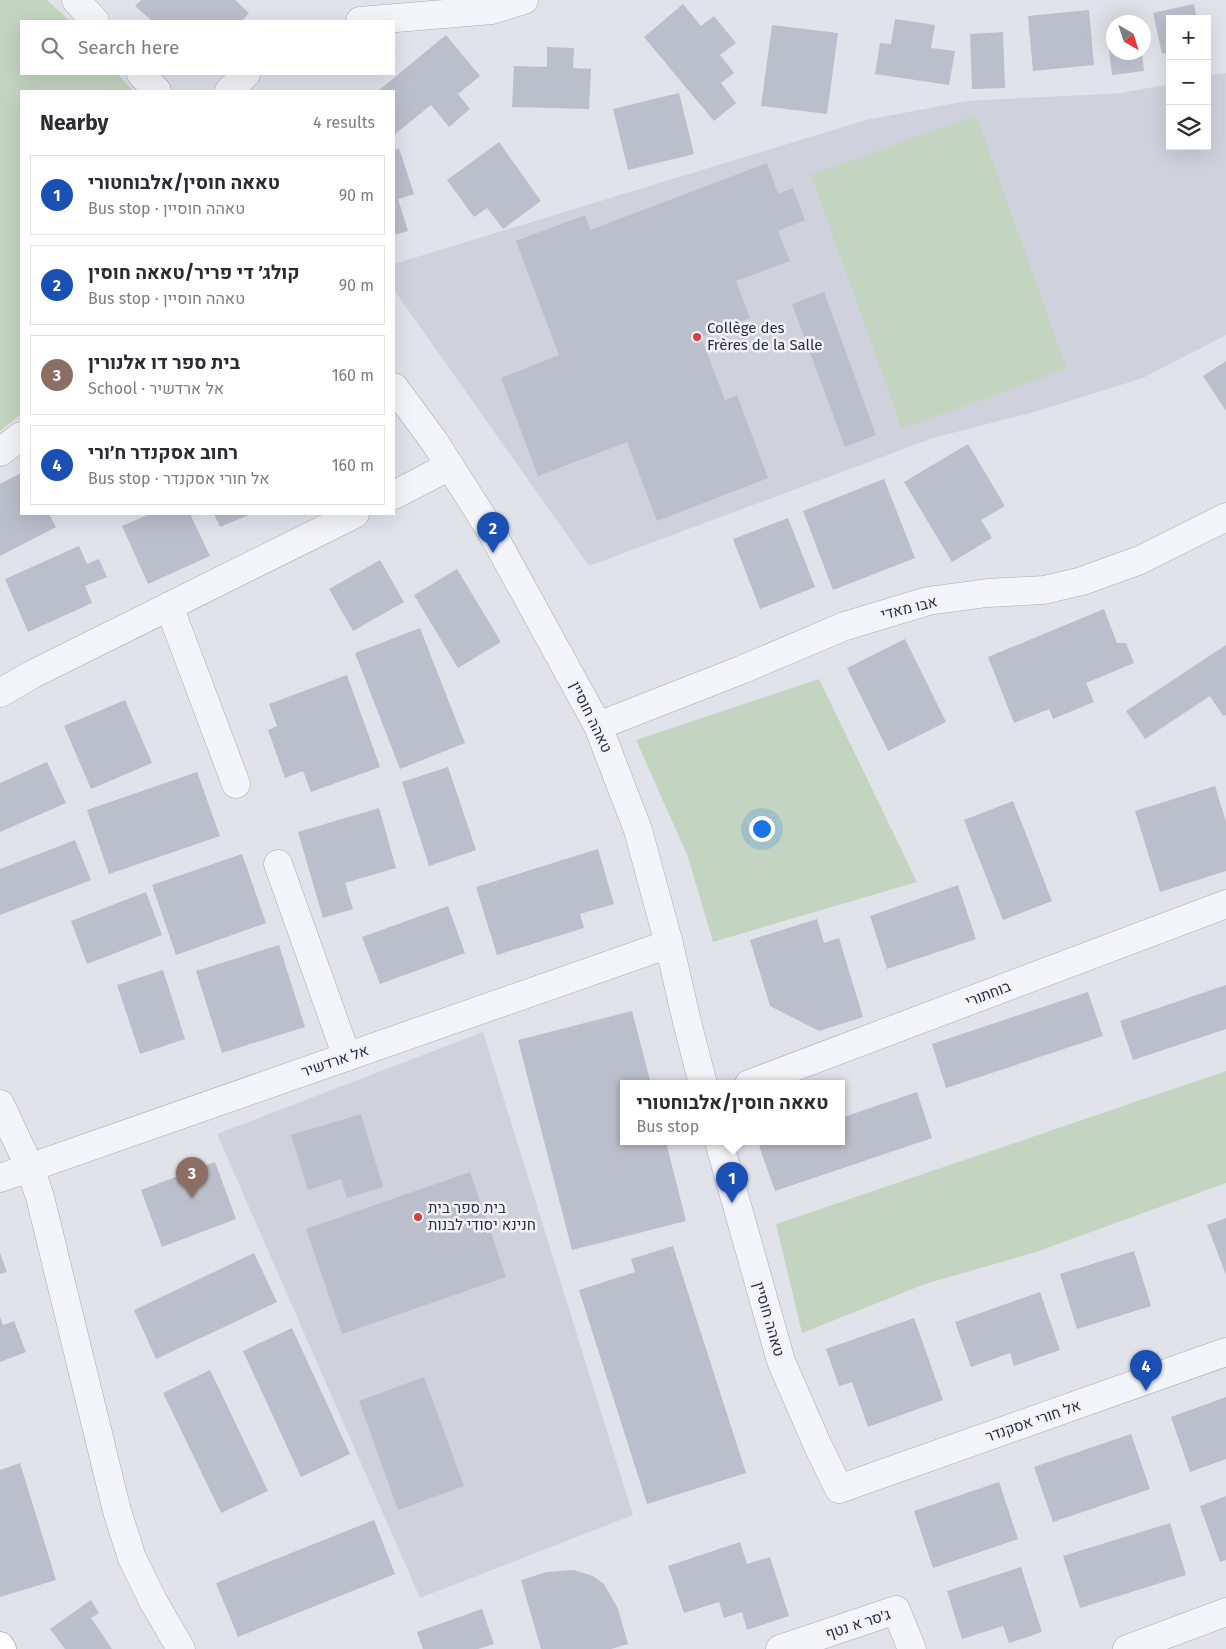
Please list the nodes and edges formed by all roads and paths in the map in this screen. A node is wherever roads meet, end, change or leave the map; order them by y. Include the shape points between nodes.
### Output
1 (76, 0) edge
2 (524, 0) edge
3 (94, 20) edge
4 (372, 20) edge
5 (142, 75) edge
6 (245, 75) edge
7 (156, 90) edge
8 (230, 90) edge
9 (395, 388) edge
10 (20, 437) edge
11 (0, 452) edge
12 (450, 466) junction
13 (395, 494) edge
14 (353, 515) edge
15 (1226, 517) edge
16 (169, 606) junction
17 (0, 693) edge
18 (598, 726) junction
19 (236, 784) dead end
20 (278, 864) dead end
21 (1226, 904) edge
22 (669, 944) junction
23 (347, 1057) junction
24 (702, 1080) edge
25 (760, 1080) edge
26 (0, 1104) edge
27 (720, 1145) edge
28 (30, 1168) junction
29 (0, 1178) edge
30 (1226, 1352) edge
31 (839, 1489) joint
32 (1226, 1612) edge
33 (181, 1649) edge
34 (780, 1649) edge
35 (912, 1649) edge
36 (1127, 1649) edge

1 - 3 street
2 - 4 street via 492,10
5 - 7 street
6 - 8 street
9 - 12 street, טאהה חוסיין
10 - 11 street
12 - 13 street
12 - 18 street, טאהה חוסיין via 491,531
14 - 16 street
15 - 18 street, אבו מאדי via 1140,560 1082,581 1044,590 928,601 845,626
16 - 17 street
16 - 19 street
18 - 22 street, טאהה חוסיין via 638,830
20 - 23 street
21 - 25 street, בוחתורי
22 - 23 street, אל ארדשיר
22 - 24 street, טאהה חוסיין
23 - 28 street, אל ארדשיר
26 - 28 street
27 - 31 street, טאהה חוסיין via 781,1361
28 - 29 street, אל ארדשיר
28 - 33 street via 117,1511 132,1558
30 - 31 street, אל חורי אסקנדר
32 - 36 street
34 - 35 street, ג'סר א נטף via 896,1610

